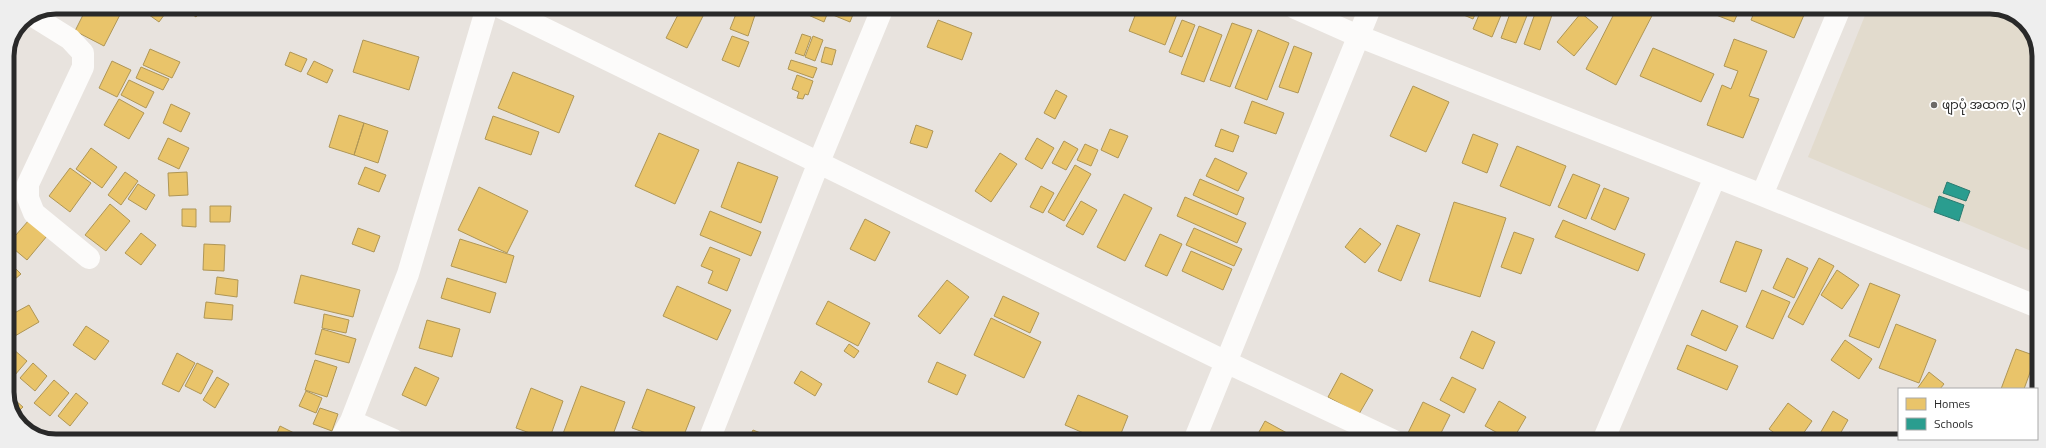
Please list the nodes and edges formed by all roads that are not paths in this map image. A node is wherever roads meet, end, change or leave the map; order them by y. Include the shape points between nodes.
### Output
1 (485, 14) edge
2 (514, 14) edge
3 (880, 14) edge
4 (1308, 14) edge
5 (1367, 14) edge
6 (1837, 14) edge
7 (37, 19) edge
8 (1358, 36) junction
9 (819, 162) junction
10 (1715, 177) junction
11 (1762, 195) junction
12 (89, 258) dead end
13 (2032, 305) edge
14 (1226, 362) junction
15 (351, 421) junction
16 (343, 434) edge
17 (380, 434) edge
18 (711, 434) edge
19 (1197, 434) edge
20 (1379, 434) edge
21 (1607, 434) edge

1 - 15 street via 408,274
2 - 9 street
3 - 9 street
4 - 8 street
5 - 8 street
6 - 11 street
7 - 12 street via 70,40 83,53 83,67 28,184 28,198 34,213
8 - 10 street
8 - 14 street
9 - 14 street
9 - 18 street
10 - 11 street
10 - 21 street
11 - 13 street
14 - 19 street
14 - 20 street
15 - 16 street
15 - 17 street

